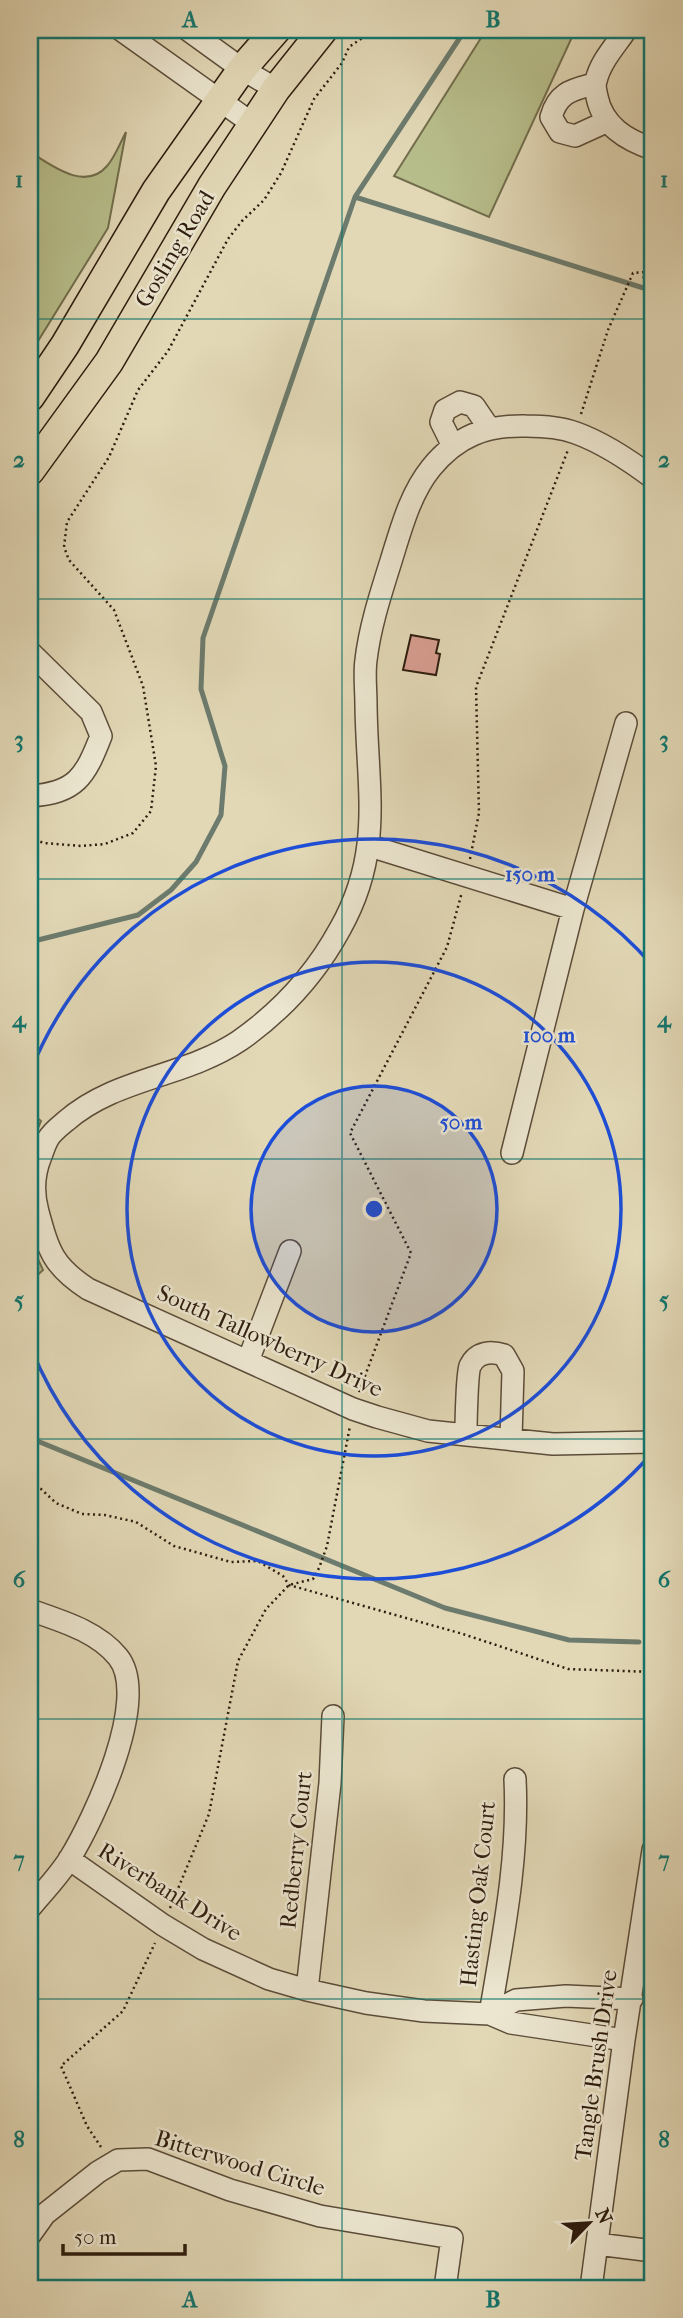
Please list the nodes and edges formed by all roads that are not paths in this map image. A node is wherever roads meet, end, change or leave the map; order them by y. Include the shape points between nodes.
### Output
1 (121, 30) edge
2 (188, 30) edge
3 (276, 30) edge
4 (323, 30) edge
5 (626, 30) edge
6 (144, 37) edge
7 (243, 69) junction
8 (594, 84) junction
9 (276, 89) junction
10 (222, 101) junction
11 (604, 115) junction
12 (253, 124) junction
13 (653, 149) edge
14 (30, 397) edge
15 (489, 428) junction
16 (460, 441) junction
17 (30, 471) edge
18 (653, 478) edge
19 (30, 652) edge
20 (626, 723) dead end
21 (30, 796) edge
22 (370, 846) junction
23 (573, 909) junction
24 (512, 1153) dead end
25 (290, 1251) dead end
26 (248, 1361) junction
27 (466, 1434) junction
28 (511, 1438) junction
29 (653, 1443) edge
30 (30, 1610) edge
31 (333, 1716) dead end
32 (515, 1779) dead end
33 (653, 1850) edge
34 (69, 1860) junction
35 (30, 1908) edge
36 (307, 1990) junction
37 (632, 1999) junction
38 (490, 2014) junction
39 (624, 2040) junction
40 (30, 2235) edge
41 (597, 2244) junction
42 (653, 2251) edge
43 (444, 2288) edge
44 (591, 2288) edge

1 - 6 street
2 - 7 street
3 - 7 main road, Gosling Road
4 - 9 main road, Gosling Road
5 - 8 street
6 - 10 street
7 - 9 street
7 - 10 main road, Gosling Road
8 - 11 street
8 - 11 street via 570,91 555,103 551,117 560,132 575,136
9 - 12 main road, Gosling Road
10 - 12 street
10 - 14 main road, Gosling Road via 156,191
11 - 13 street via 613,129
12 - 17 main road, Gosling Road via 109,362
15 - 16 street
15 - 16 street via 474,406 460,402 445,410 442,422
15 - 18 street via 545,426 575,432 623,456
16 - 22 street via 431,468 413,498 372,624 365,662
19 - 21 street via 91,712 101,736 78,780 54,794
20 - 23 street
22 - 23 street
22 - 26 street, South Tallowberry Drive via 355,899 310,978 266,1020 204,1061 92,1102 49,1136 38,1164 35,1200 48,1249 58,1264 79,1283
23 - 24 street
25 - 26 street
26 - 27 street, South Tallowberry Drive via 353,1409 428,1431
27 - 28 street, South Tallowberry Drive
27 - 28 street via 470,1366 481,1354 492,1352 504,1355 513,1371
28 - 29 street, South Tallowberry Drive via 553,1444
30 - 34 street via 102,1640 120,1660 127,1678 122,1738
31 - 36 street, Redberry Court
32 - 38 street, Hasting Oak Court via 517,1820
33 - 37 street, Tangle Brush Drive
34 - 35 street
34 - 36 street, Riverbank Drive via 203,1949 269,1979
36 - 38 street, Riverbank Drive via 424,2011
37 - 38 street, Riverbank Drive via 566,1996 516,2000
37 - 39 street, Tangle Brush Drive
38 - 39 street, Riverbank Drive via 511,2023
39 - 41 street, Tangle Brush Drive
40 - 43 street, Bitterwood Circle via 45,2214 98,2172 118,2160 148,2159 230,2190 320,2216 452,2238
41 - 42 street
41 - 44 street, Tangle Brush Drive

